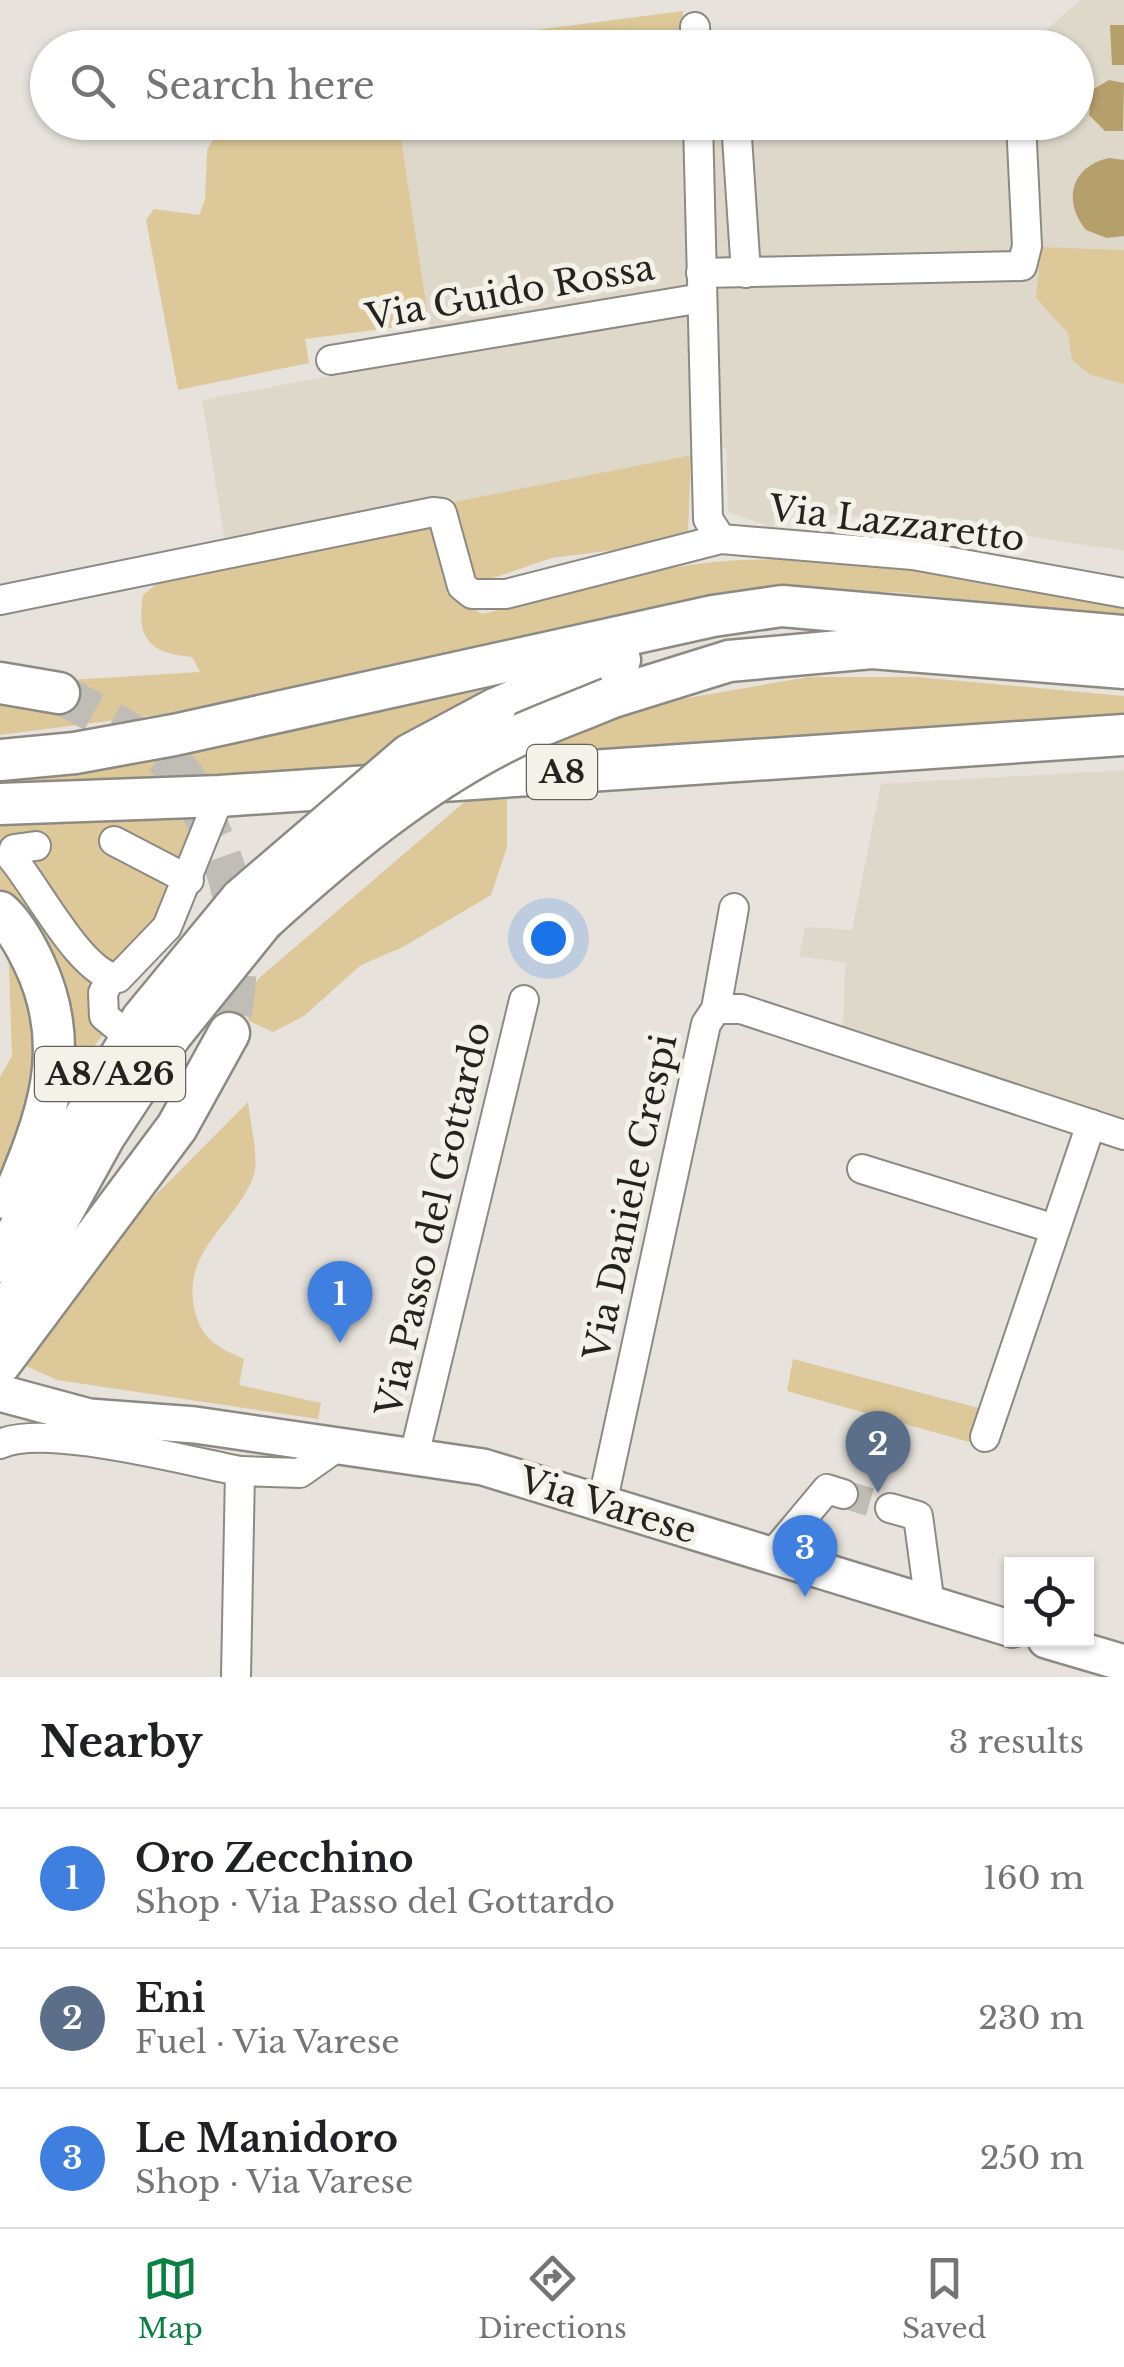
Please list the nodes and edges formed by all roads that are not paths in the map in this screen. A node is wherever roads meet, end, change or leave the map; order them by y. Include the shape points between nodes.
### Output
1 (698, 140) edge
2 (737, 140) edge
3 (1022, 140) edge
4 (746, 273) junction
5 (702, 285) junction
6 (331, 360) dead end
7 (721, 539) junction
8 (1124, 593) edge
9 (0, 600) edge
10 (869, 614) junction
11 (1124, 636) edge
12 (1124, 668) edge
13 (0, 683) edge
14 (58, 694) tunnel mouth
15 (1124, 734) edge
16 (0, 760) edge
17 (220, 796) junction
18 (0, 804) edge
19 (114, 841) dead end
20 (36, 846) dead end
21 (189, 880) junction
22 (734, 908) dead end
23 (252, 910) junction
24 (0, 912) edge
25 (111, 977) junction
26 (524, 1000) dead end
27 (716, 1008) junction
28 (229, 1033) tunnel mouth
29 (126, 1034) dead end
30 (1091, 1124) junction
31 (1124, 1135) edge
32 (862, 1168) dead end
33 (0, 1226) edge
34 (1055, 1229) junction
35 (0, 1262) edge
36 (0, 1326) edge
37 (0, 1364) edge
38 (0, 1372) edge
39 (0, 1393) edge
40 (76, 1404) junction
41 (985, 1438) dead end
42 (0, 1444) edge
43 (337, 1447) junction
44 (414, 1456) junction
45 (240, 1471) junction
46 (843, 1494) dead end
47 (602, 1504) junction
48 (890, 1508) tunnel mouth
49 (771, 1556) junction
50 (930, 1605) junction
51 (1004, 1627) edge
52 (1070, 1647) edge
53 (1124, 1663) edge
54 (236, 1677) edge

1 - 5 street, Via Guido Rossa
2 - 4 street
3 - 4 street via 1027,246 1022,266
4 - 5 street
5 - 6 street, Via Guido Rossa
5 - 7 street, Via Guido Rossa via 708,519
7 - 8 street, Via Lazzaretto via 913,555
7 - 9 street, Via Lazzaretto via 506,594 472,594 462,586 442,514 433,512
10 - 11 highway
10 - 16 highway via 782,606 712,616 174,735
10 - 23 highway, bridge via 714,637 590,667 495,709 409,755
12 - 23 highway, bridge via 872,648 729,661 610,698 510,740 436,782
13 - 14 highway
15 - 17 highway, A8
17 - 18 highway, A8
17 - 21 street
19 - 21 street
20 - 25 street via 14,848 12,858 86,960
21 - 25 street via 167,927 124,974
22 - 27 street, Via Daniele Crespi
23 - 35 highway, A8/A26 via 142,1019
23 - 36 highway via 104,1137
24 - 33 highway via 47,991 56,1052 45,1122
25 - 29 street via 104,1016
26 - 44 street, Via Passo del Gottardo
27 - 30 street via 741,1009
27 - 47 street, Via Daniele Crespi via 706,1024
28 - 37 highway via 178,1127
30 - 31 street
30 - 34 street
32 - 34 street
34 - 41 street
38 - 40 main road, Via Varese
39 - 40 main road, Via Varese
40 - 43 main road, Via Varese via 163,1410 194,1426
42 - 45 street via 58,1438
43 - 44 main road, Via Varese
43 - 45 street via 300,1474
44 - 47 main road, Via Varese via 522,1477
45 - 54 street
46 - 49 street via 828,1490
47 - 49 main road, Via Varese
48 - 50 street via 918,1516
49 - 50 main road, Via Varese
50 - 51 main road, Via Varese
52 - 53 main road

